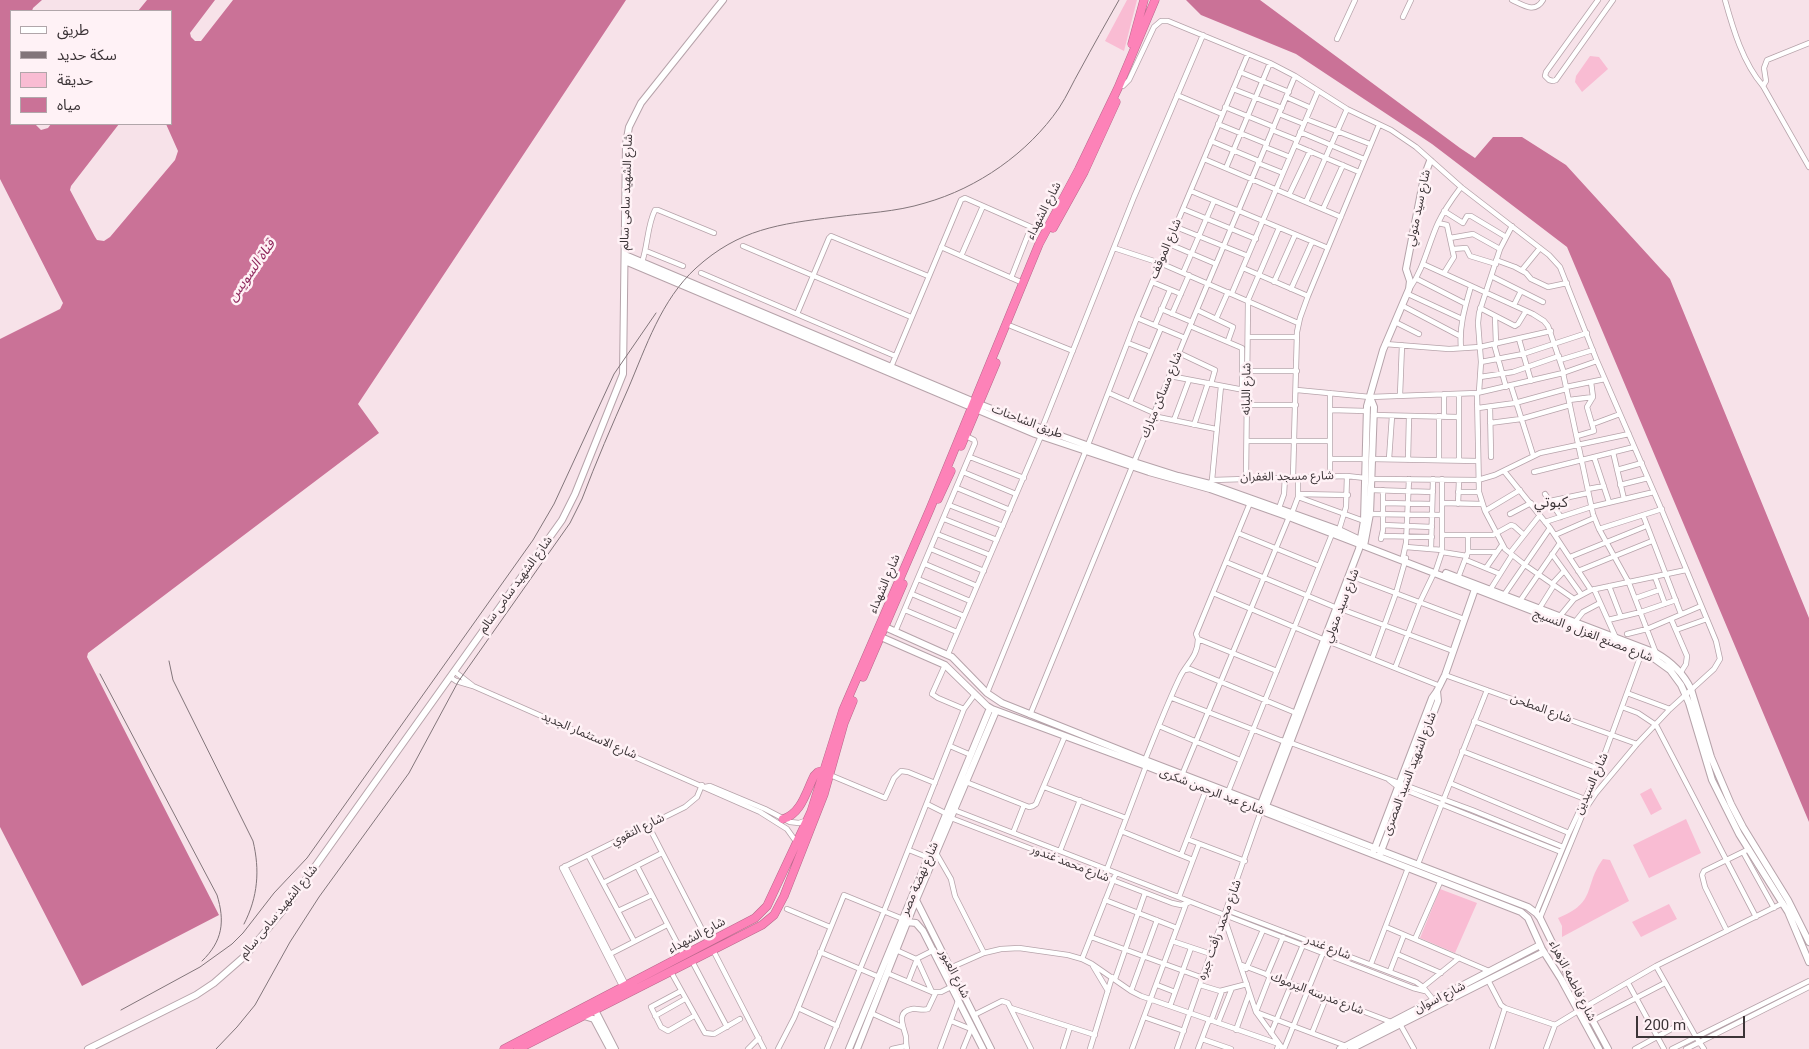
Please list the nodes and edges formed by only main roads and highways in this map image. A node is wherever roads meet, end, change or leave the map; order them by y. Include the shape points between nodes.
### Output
1 (1144, 0) edge
2 (1155, 0) edge
3 (1160, 0) edge
4 (1134, 56) junction
5 (1106, 112) junction
6 (975, 406) junction
7 (941, 486) junction
8 (828, 772) junction
9 (781, 821) road end
10 (774, 894) junction
11 (784, 896) junction
12 (767, 906) junction
13 (777, 911) junction
14 (711, 947) junction
15 (553, 1028) junction
16 (540, 1034) junction
17 (504, 1049) edge
18 (518, 1049) edge

1 - 5 highway via 1133,42
2 - 4 highway, شارع الشهداء
3 - 4 highway, شارع الشهداء
4 - 5 highway, شارع الشهداء
4 - 6 highway, شارع الشهداء via 1084,172 1046,241
5 - 6 highway, شارع الشهداء via 1044,235
6 - 7 highway, شارع الشهداء
6 - 7 highway, شارع الشهداء via 966,436
7 - 8 highway, شارع الشهداء via 846,718
7 - 8 highway, شارع الشهداء via 843,710
8 - 9 highway via 818,772 814,776 796,811
8 - 10 highway, شارع الشهداء
8 - 11 highway, شارع الشهداء via 818,811
10 - 11 highway
10 - 12 highway, شارع الشهداء
11 - 13 highway, شارع الشهداء
12 - 13 highway
12 - 14 highway, شارع الشهداء via 755,918
13 - 14 highway, شارع الشهداء via 762,925
14 - 15 highway, شارع الشهداء via 684,956
14 - 15 highway, شارع الشهداء via 671,972
15 - 16 highway, شارع الشهداء
16 - 17 highway, شارع الشهداء
16 - 18 highway, شارع الشهداء

